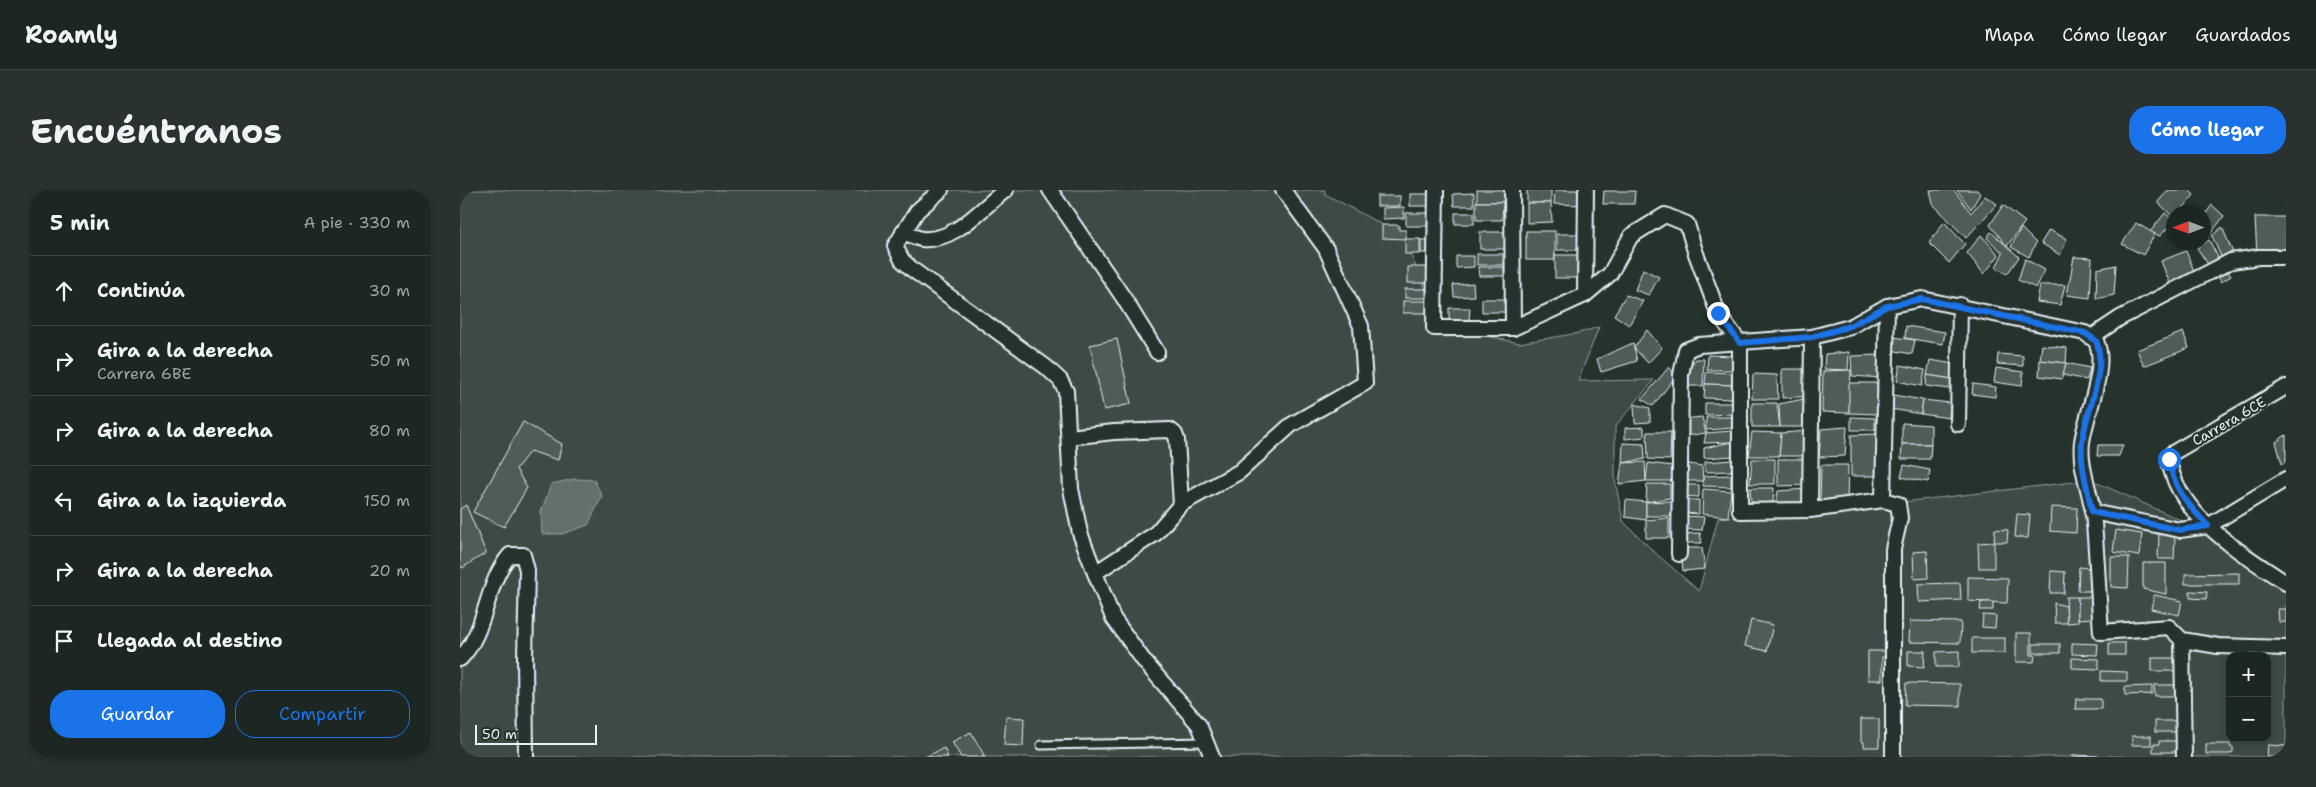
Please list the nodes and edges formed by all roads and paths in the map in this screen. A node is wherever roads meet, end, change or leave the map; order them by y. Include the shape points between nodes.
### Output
1 (941, 190) edge
2 (1006, 190) edge
3 (1050, 190) edge
4 (1283, 190) edge
5 (1436, 190) edge
6 (1512, 190) edge
7 (1586, 190) edge
8 (903, 232) junction
9 (2286, 257) edge
10 (1585, 295) junction
11 (1960, 305) junction
12 (1887, 306) junction
13 (1513, 328) junction
14 (1812, 337) junction
15 (2096, 341) junction
16 (1740, 343) junction
17 (1157, 352) dead end
18 (2286, 387) edge
19 (1958, 424) dead end
20 (1069, 437) junction
21 (2286, 479) edge
22 (1883, 500) junction
23 (1181, 504) junction
24 (1810, 510) junction
25 (2092, 512) junction
26 (2208, 526) junction
27 (1678, 554) dead end
28 (1095, 573) junction
29 (2285, 581) edge
30 (2182, 640) junction
31 (2286, 648) edge
32 (460, 660) edge
33 (1207, 742) junction
34 (1042, 745) dead end
35 (526, 757) edge
36 (1212, 757) edge
37 (1894, 757) edge
38 (2184, 757) edge

1 - 8 street via 917,211
2 - 8 street via 960,228 922,239
3 - 17 street via 1124,297
4 - 23 street via 1326,249 1361,326 1365,383 1292,425 1239,472
5 - 13 street via 1434,328
6 - 13 street
7 - 10 street
8 - 20 street via 895,246 902,260 1060,380 1066,390
9 - 15 street via 2231,262 2120,318 2096,334
10 - 13 street
10 - 16 street via 1610,274 1631,236 1665,214 1687,224 1718,313
11 - 12 street via 1922,299
11 - 15 street via 2085,333
11 - 19 street
12 - 14 street via 1850,326
12 - 22 street
14 - 16 street
14 - 24 street
15 - 25 street via 2099,355 2097,375 2082,443
16 - 24 street via 1740,511
16 - 27 street via 1699,345 1686,350 1681,375
18 - 26 street, Carrera 6CE via 2171,454 2170,469 2176,485
20 - 23 street via 1170,430 1177,440
20 - 28 street via 1070,490 1080,533
21 - 26 street
22 - 24 street
22 - 37 street via 1898,504 1900,518 1893,549
23 - 28 street via 1155,534
25 - 26 street via 2180,530
25 - 30 street via 2101,632 2169,627
26 - 29 street
28 - 33 street via 1113,618 1124,635 1199,725
30 - 31 street via 2218,646
30 - 38 street
32 - 35 street via 482,622 501,565 510,554 522,555 527,570
33 - 34 lane
33 - 36 street

